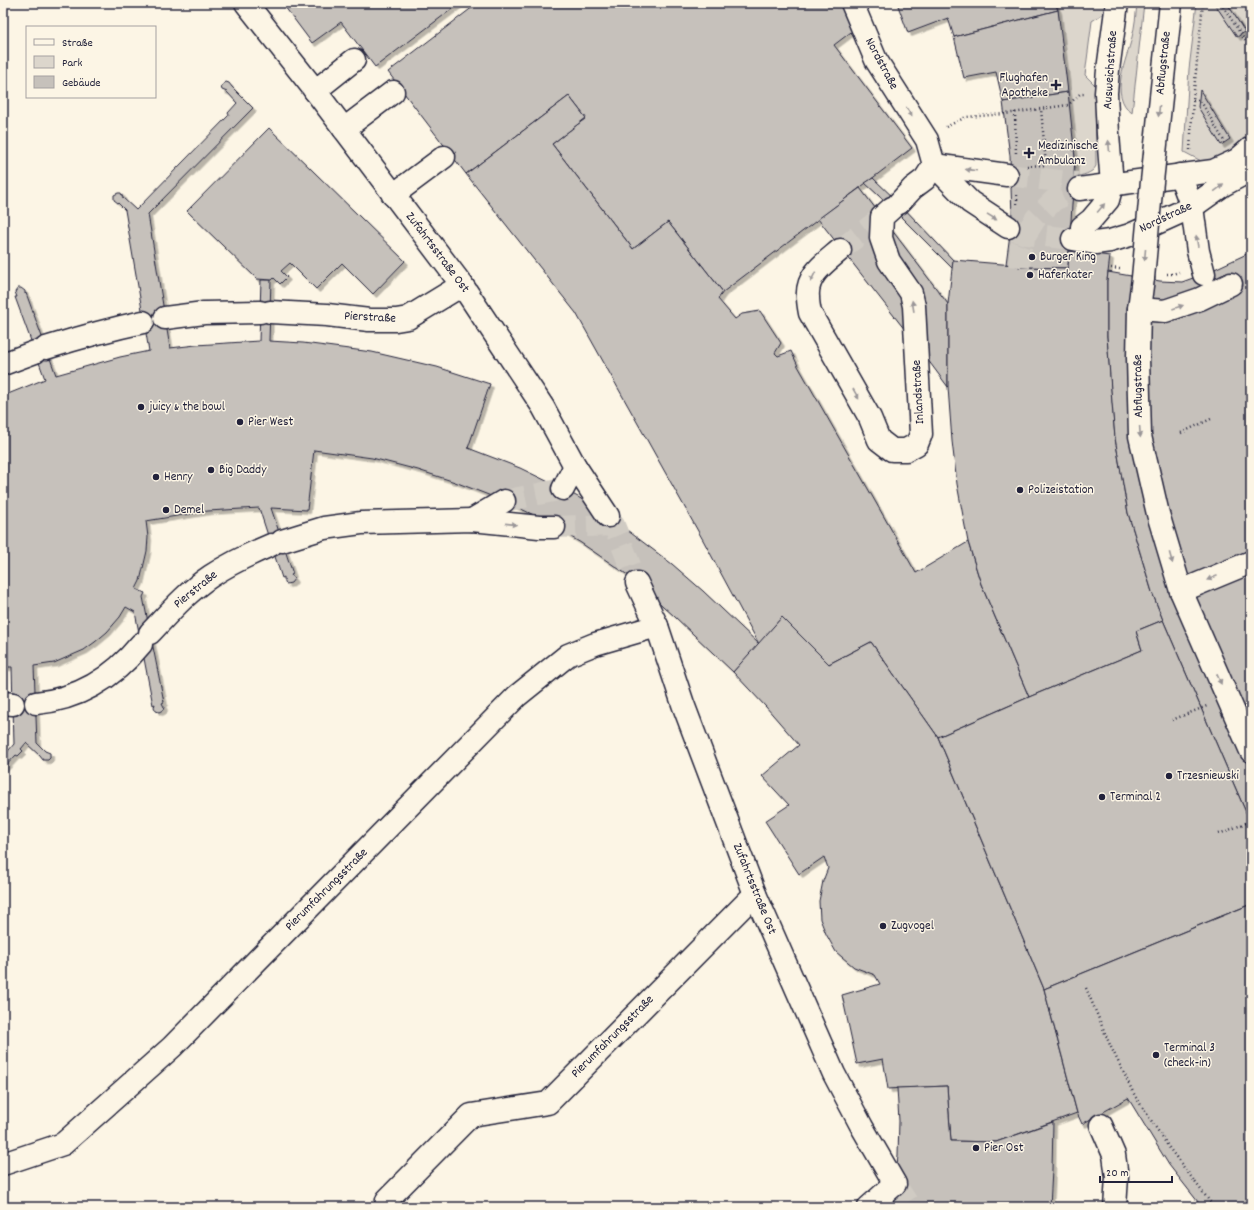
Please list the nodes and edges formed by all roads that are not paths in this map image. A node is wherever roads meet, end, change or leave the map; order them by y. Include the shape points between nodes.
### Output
1 (246, 3) edge
2 (852, 3) edge
3 (1117, 3) edge
4 (1171, 3) edge
5 (354, 60) dead end
6 (315, 91) junction
7 (393, 92) dead end
8 (344, 129) junction
9 (1251, 148) edge
10 (444, 157) dead end
11 (934, 165) junction
12 (1015, 167) tunnel mouth
13 (1251, 170) edge
14 (1184, 175) junction
15 (1112, 185) junction
16 (1078, 186) tunnel mouth
17 (393, 195) junction
18 (1192, 207) junction
19 (1008, 227) tunnel mouth
20 (840, 250) tunnel mouth
21 (1204, 274) dead end
22 (1231, 284) dead end
23 (462, 285) junction
24 (1139, 309) junction
25 (165, 318) dead end
26 (143, 322) dead end
27 (3, 364) edge
28 (575, 466) junction
29 (563, 489) dead end
30 (504, 501) tunnel mouth
31 (608, 516) tunnel mouth
32 (472, 520) junction
33 (554, 527) tunnel mouth
34 (1251, 562) edge
35 (637, 583) tunnel mouth
36 (1181, 591) junction
37 (657, 626) junction
38 (36, 703) dead end
39 (1251, 750) edge
40 (755, 894) junction
41 (1101, 1125) dead end
42 (3, 1164) edge
43 (386, 1207) edge
44 (869, 1207) edge
45 (1115, 1207) edge

1 - 6 street, Zufahrtsstraße Ost
2 -> 11 street, Nordstraße via 876,60 927,140
15 -> 3 street, Ausweichstraße via 1106,93
4 -> 24 street, Abflugstraße, bridge
5 - 6 street
6 - 8 street, Zufahrtsstraße Ost
7 - 8 street
8 - 17 street, Zufahrtsstraße Ost
9 - 14 street via 1237,160 1213,171
10 - 17 street
12 -> 11 street
11 -> 19 street, Nordstraße via 970,202
20 -> 11 street, Inlandstraße via 816,270 810,281 807,296 810,313 870,418 879,440 892,450 906,450 917,444 921,434 914,306 911,293 889,261 881,238 891,209 925,179
18 -> 13 street, Nordstraße via 1223,185
14 - 15 street
14 - 18 street
15 - 16 street
18 -> 15 street, Nordstraße via 1130,235 1095,243 1078,233 1108,200
17 - 23 street, Zufahrtsstraße Ost
21 -> 18 street
24 -> 22 street via 1165,311 1200,299
23 - 25 street, Pierstraße via 408,318 396,320 265,312 204,313
23 - 28 street, Zufahrtsstraße Ost via 543,407
24 -> 36 street, Abflugstraße via 1140,436 1158,514
26 - 27 street via 81,337
28 - 29 street
28 - 31 street, Zufahrtsstraße Ost
30 - 32 street, Pierstraße
32 -> 33 street, Pierstraße
32 - 38 street, Pierstraße via 354,524 324,528 276,543 210,576 184,597 131,656 90,688 70,696
34 -> 36 street
35 - 37 street, Zufahrtsstraße Ost
36 -> 39 street, Abflugstraße
37 - 40 street, Zufahrtsstraße Ost via 683,704
37 - 42 street, Pierumfahrungsstraße via 595,644 568,656 516,696 172,1047 63,1144
40 - 43 street, Pierumfahrungsstraße via 548,1104 471,1115 387,1200
40 - 44 street, Zufahrtsstraße Ost via 834,1074 895,1184
41 - 45 street via 1114,1155 1117,1177

